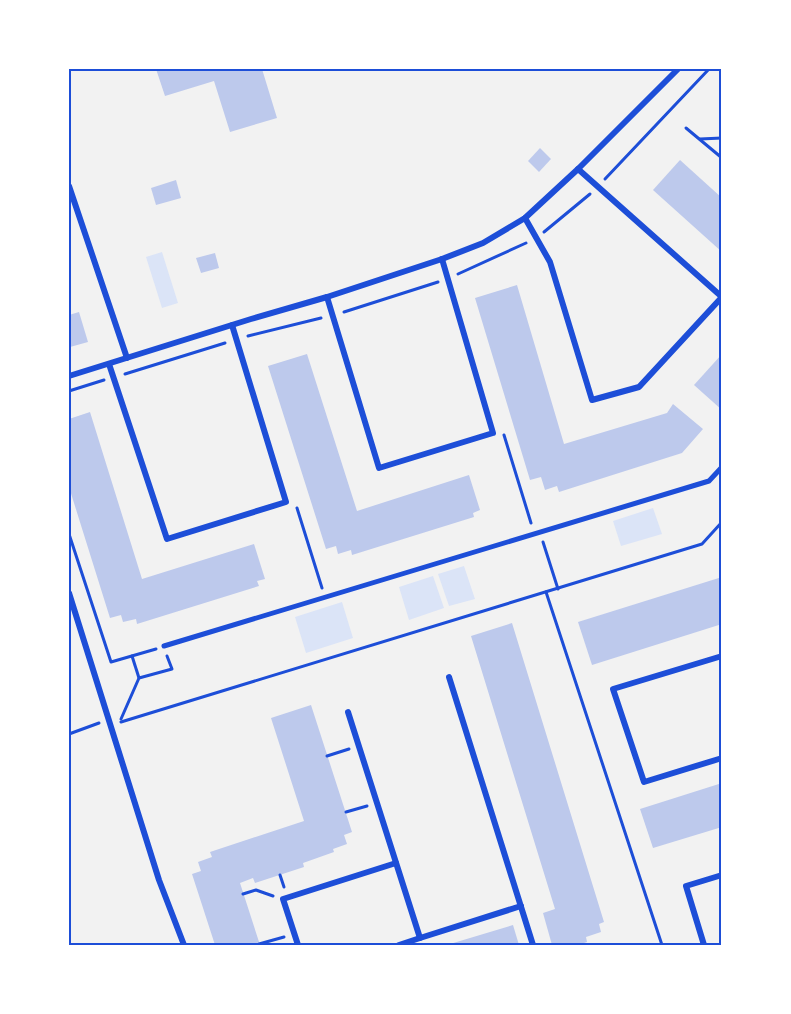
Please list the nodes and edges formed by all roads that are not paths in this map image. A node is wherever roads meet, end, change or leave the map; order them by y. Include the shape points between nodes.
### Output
1 (678, 69) edge
2 (578, 169) junction
3 (69, 186) edge
4 (525, 218) junction
5 (442, 259) junction
6 (327, 297) junction
7 (232, 325) junction
8 (127, 358) junction
9 (109, 364) junction
10 (69, 376) edge
11 (722, 467) edge
12 (69, 593) edge
13 (164, 646) road end
14 (722, 656) edge
15 (449, 677) dead end
16 (348, 712) dead end
17 (722, 758) edge
18 (396, 863) junction
19 (722, 875) edge
20 (521, 906) junction
21 (420, 938) junction
22 (184, 945) edge
23 (298, 945) edge
24 (399, 945) edge
25 (533, 945) edge
26 (704, 945) edge

1 - 2 street
2 - 4 street
2 - 4 street via 722,297 639,387 592,400 550,262
3 - 8 street
4 - 5 street via 483,243
5 - 6 street
5 - 6 street via 493,433 379,468
6 - 7 street
7 - 8 street
7 - 9 street via 286,502 167,539
8 - 9 street
9 - 10 street
11 - 13 street via 709,482
12 - 22 street via 159,880
14 - 17 street via 613,689 644,782
15 - 20 street
16 - 18 street
18 - 21 street
18 - 23 street via 283,899
19 - 26 street via 686,886
20 - 21 street
20 - 25 street
21 - 24 street

